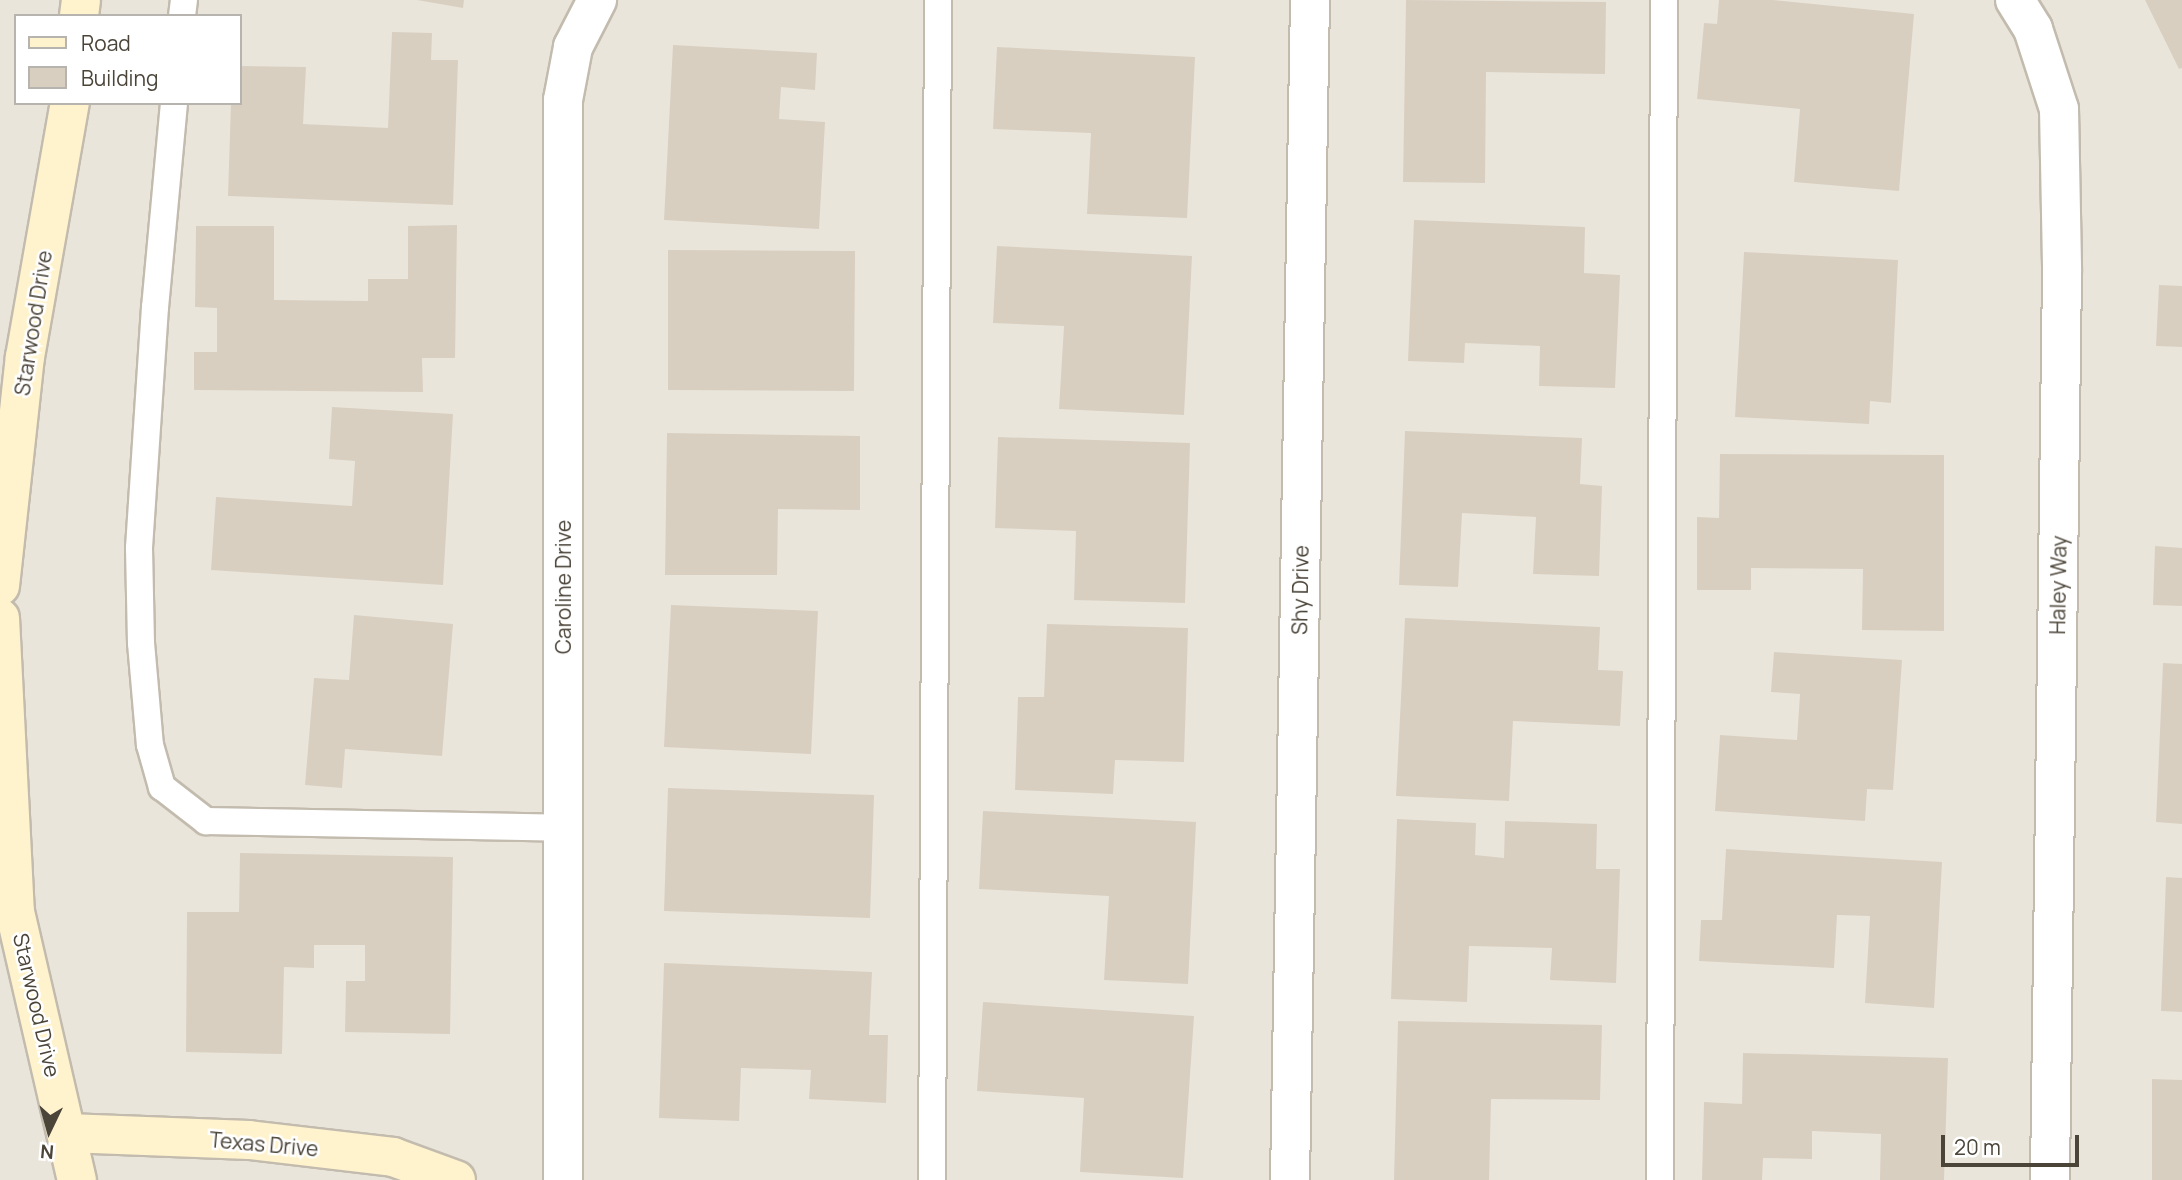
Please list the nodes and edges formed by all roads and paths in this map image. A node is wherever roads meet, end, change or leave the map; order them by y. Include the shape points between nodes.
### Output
1 (597, 0) edge
2 (938, 0) edge
3 (1310, 0) edge
4 (1664, 0) edge
5 (2015, 0) edge
6 (70, 105) edge
7 (174, 105) edge
8 (0, 586) edge
9 (0, 618) edge
10 (564, 828) junction
11 (67, 1133) junction
12 (77, 1180) edge
13 (456, 1180) edge
14 (563, 1180) edge
15 (932, 1180) edge
16 (1290, 1180) edge
17 (1660, 1180) edge
18 (2050, 1180) edge

1 - 10 street, Caroline Drive via 573,47 563,100
2 - 15 lane
3 - 16 street, Shy Drive
4 - 17 lane
5 - 18 street, Haley Way via 2033,29 2059,109 2062,272
6 - 8 street, Starwood Drive via 25,357
7 - 10 lane via 139,548 150,745 162,786 206,821
9 - 11 street, Starwood Drive via 15,912
10 - 14 street, Caroline Drive
11 - 12 street, Starwood Drive
11 - 13 street, Texas Drive via 249,1140 380,1155

